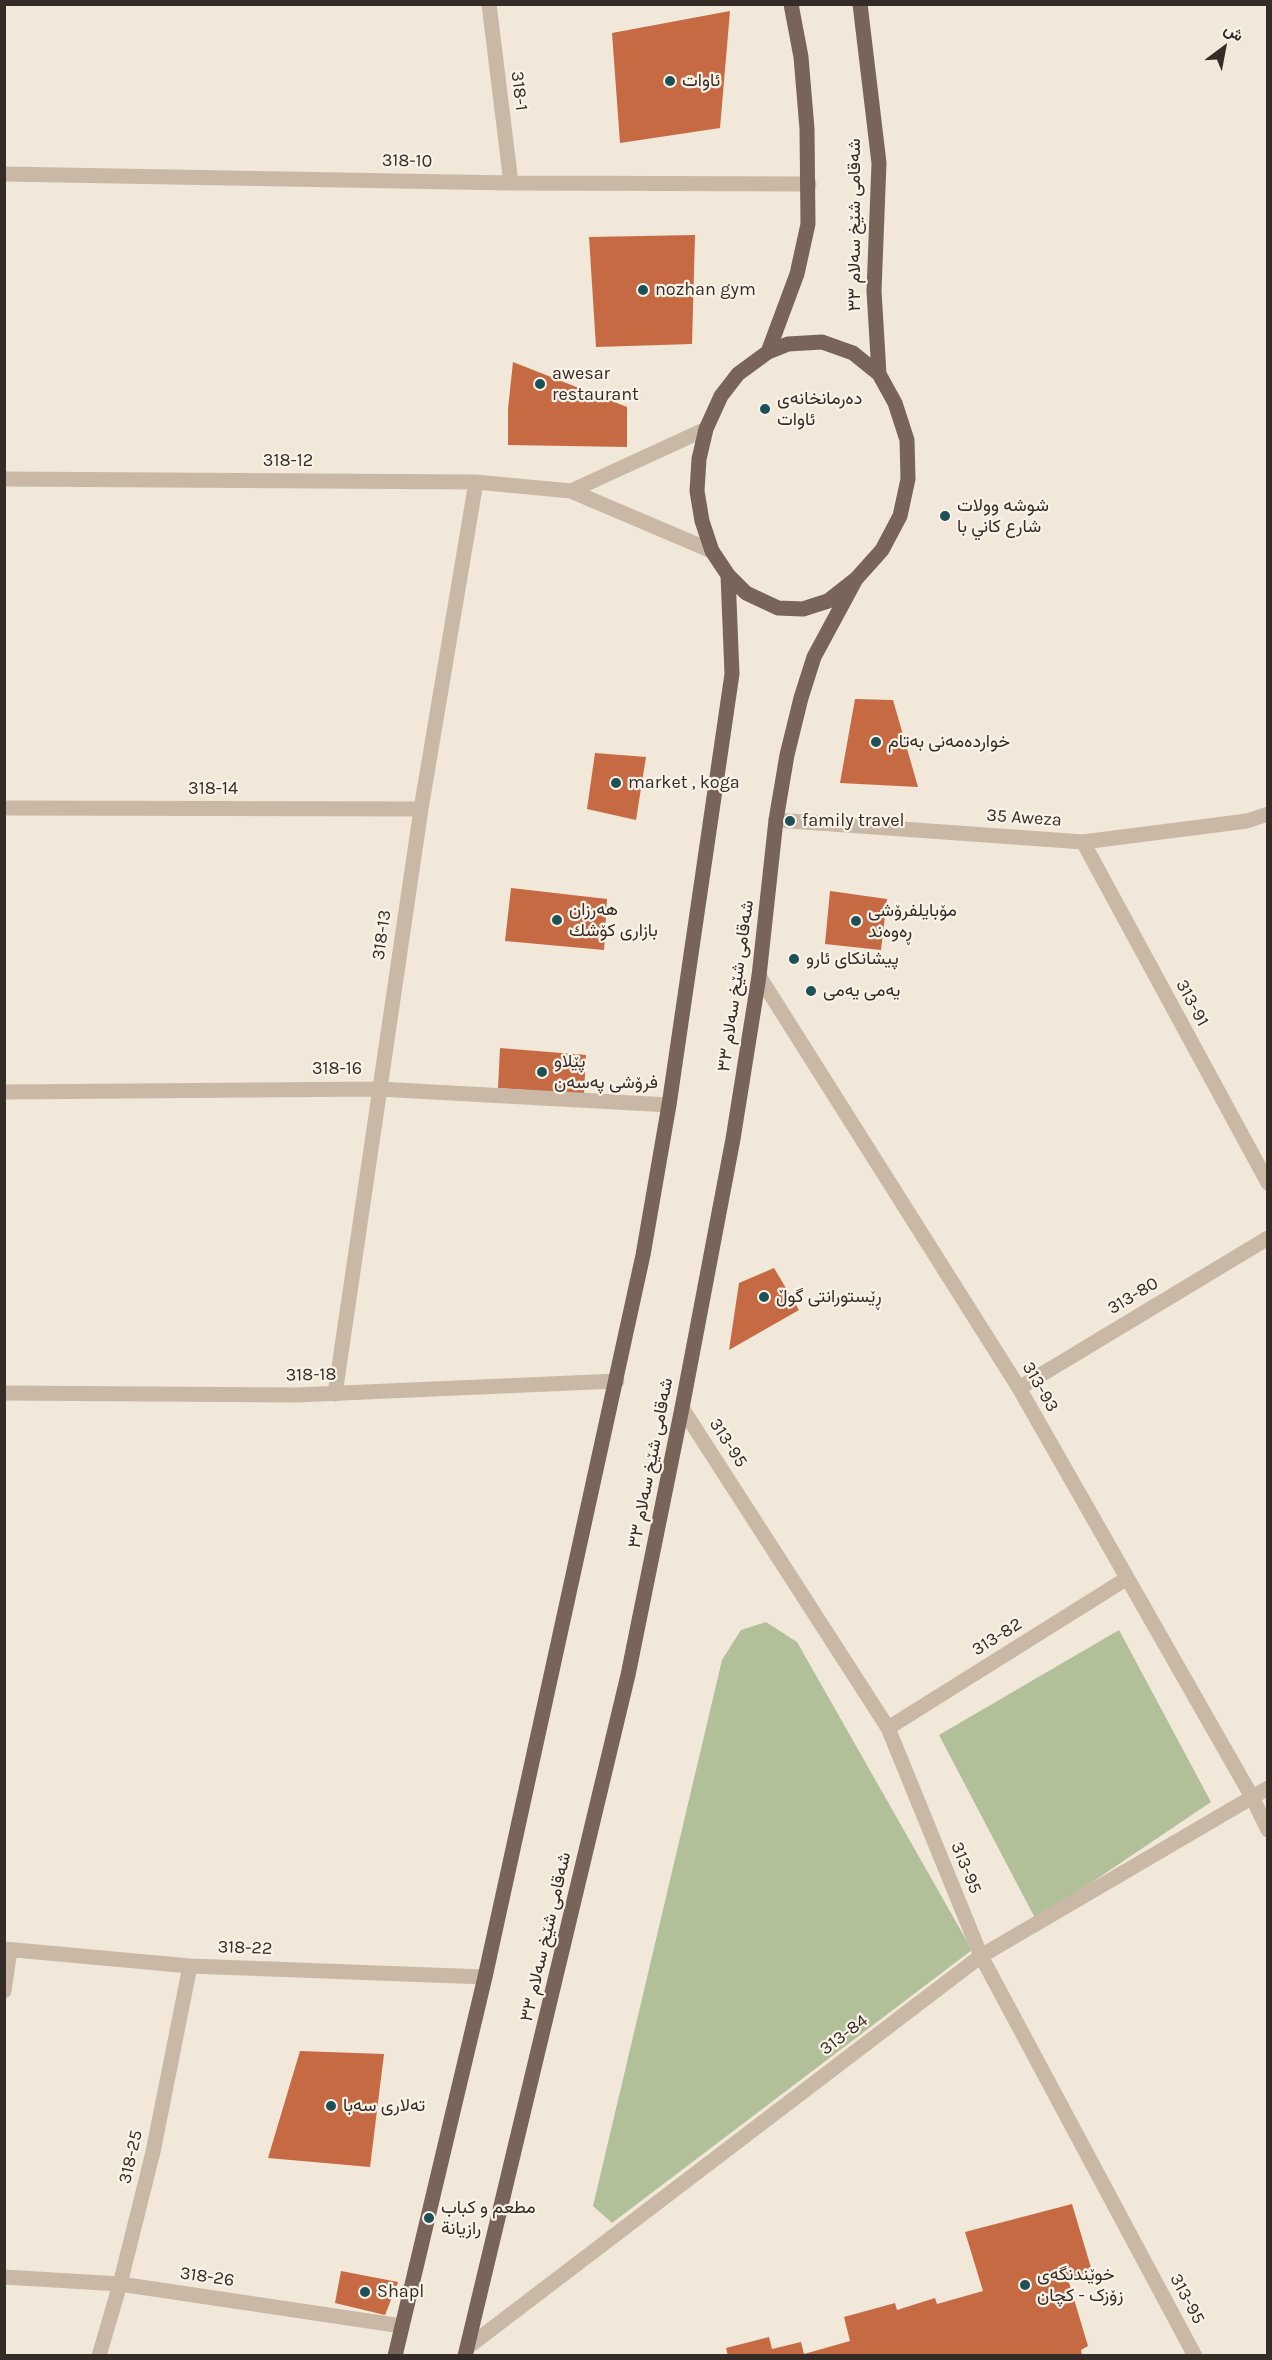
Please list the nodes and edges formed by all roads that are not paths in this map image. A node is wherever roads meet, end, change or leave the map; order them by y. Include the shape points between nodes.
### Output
1 (489, 4) edge
2 (791, 4) edge
3 (861, 4) edge
4 (4, 174) edge
5 (511, 183) junction
6 (808, 184) junction
7 (768, 352) junction
8 (879, 374) junction
9 (706, 429) junction
10 (4, 479) edge
11 (476, 482) junction
12 (571, 490) junction
13 (712, 551) junction
14 (728, 575) junction
15 (856, 579) junction
16 (4, 808) edge
17 (421, 809) junction
18 (1268, 814) edge
19 (776, 820) junction
20 (1247, 821) junction
21 (1268, 824) edge
22 (1083, 842) junction
23 (759, 976) junction
24 (379, 1089) junction
25 (4, 1092) edge
26 (669, 1105) junction
27 (1268, 1183) edge
28 (1268, 1238) edge
29 (617, 1381) junction
30 (1019, 1388) junction
31 (4, 1393) edge
32 (335, 1394) junction
33 (682, 1408) junction
34 (1126, 1579) junction
35 (888, 1728) junction
36 (1268, 1788) edge
37 (1252, 1797) junction
38 (1268, 1830) edge
39 (7, 1949) edge
40 (981, 1956) junction
41 (190, 1966) junction
42 (485, 1977) junction
43 (4, 1991) edge
44 (4, 2277) edge
45 (120, 2284) junction
46 (402, 2326) junction
47 (467, 2351) edge
48 (99, 2355) edge
49 (395, 2355) edge
50 (1195, 2355) edge

1 - 5 street, 318-1
2 - 6 main road via 801,57
3 - 8 main road, شەقامی شێخ سەلام ٣٣ via 879,164 874,291
4 - 5 street, 318-10
5 - 6 street, 318-10
6 - 7 main road via 808,224 797,274
7 - 8 main road, شەقامی شێخ سەلام ٣٣ via 788,344 822,342 853,353
7 - 9 main road, شەقامی شێخ سەلام ٣٣ via 738,374 721,396
8 - 15 main road, شەقامی شێخ سەلام ٣٣ via 895,403 907,440 908,479 900,516 882,550
9 - 12 street, 318-12
9 - 13 main road, شەقامی شێخ سەلام ٣٣ via 697,491
10 - 11 street, 318-12
11 - 12 street, 318-12
11 - 17 street, 318-13
12 - 13 street, 318-12
13 - 14 main road, شەقامی شێخ سەلام ٣٣
14 - 15 main road, شەقامی شێخ سەلام ٣٣ via 746,593 778,608 803,609 828,601
14 - 26 main road via 732,674
15 - 19 main road, شەقامی شێخ سەلام ٣٣ via 814,657 786,756
16 - 17 street, 318-14
17 - 24 street, 318-13
18 - 20 street, 35 Aweza
19 - 22 street, 35 Aweza
19 - 23 main road, شەقامی شێخ سەلام ٣٣
20 - 21 street
20 - 22 street, 35 Aweza
22 - 27 street, 313-91
23 - 30 street, 313-93
23 - 33 main road, شەقامی شێخ سەلام ٣٣ via 733,1139
24 - 25 street, 318-16
24 - 26 street, 318-16
24 - 32 street, 318-13
26 - 29 main road via 644,1255
28 - 30 street, 313-80
29 - 32 street, 318-18
29 - 42 main road
30 - 34 street, 313-93
31 - 32 street, 318-18
33 - 35 street, 313-95
33 - 47 main road, شەقامی شێخ سەلام ٣٣ via 628,1675
34 - 35 street, 313-82
34 - 37 street, 313-93
35 - 40 street, 313-95
36 - 37 street, 313-84
37 - 38 street, 313-93
37 - 40 street, 313-84
39 - 41 street, 318-22
39 - 43 street
40 - 47 street, 313-84
40 - 50 street, 313-95
41 - 42 street, 318-22
41 - 45 street, 318-25 via 153,2152
42 - 46 main road
44 - 45 street, 318-26
45 - 46 street, 318-26
45 - 48 street, 318-25
46 - 49 main road

